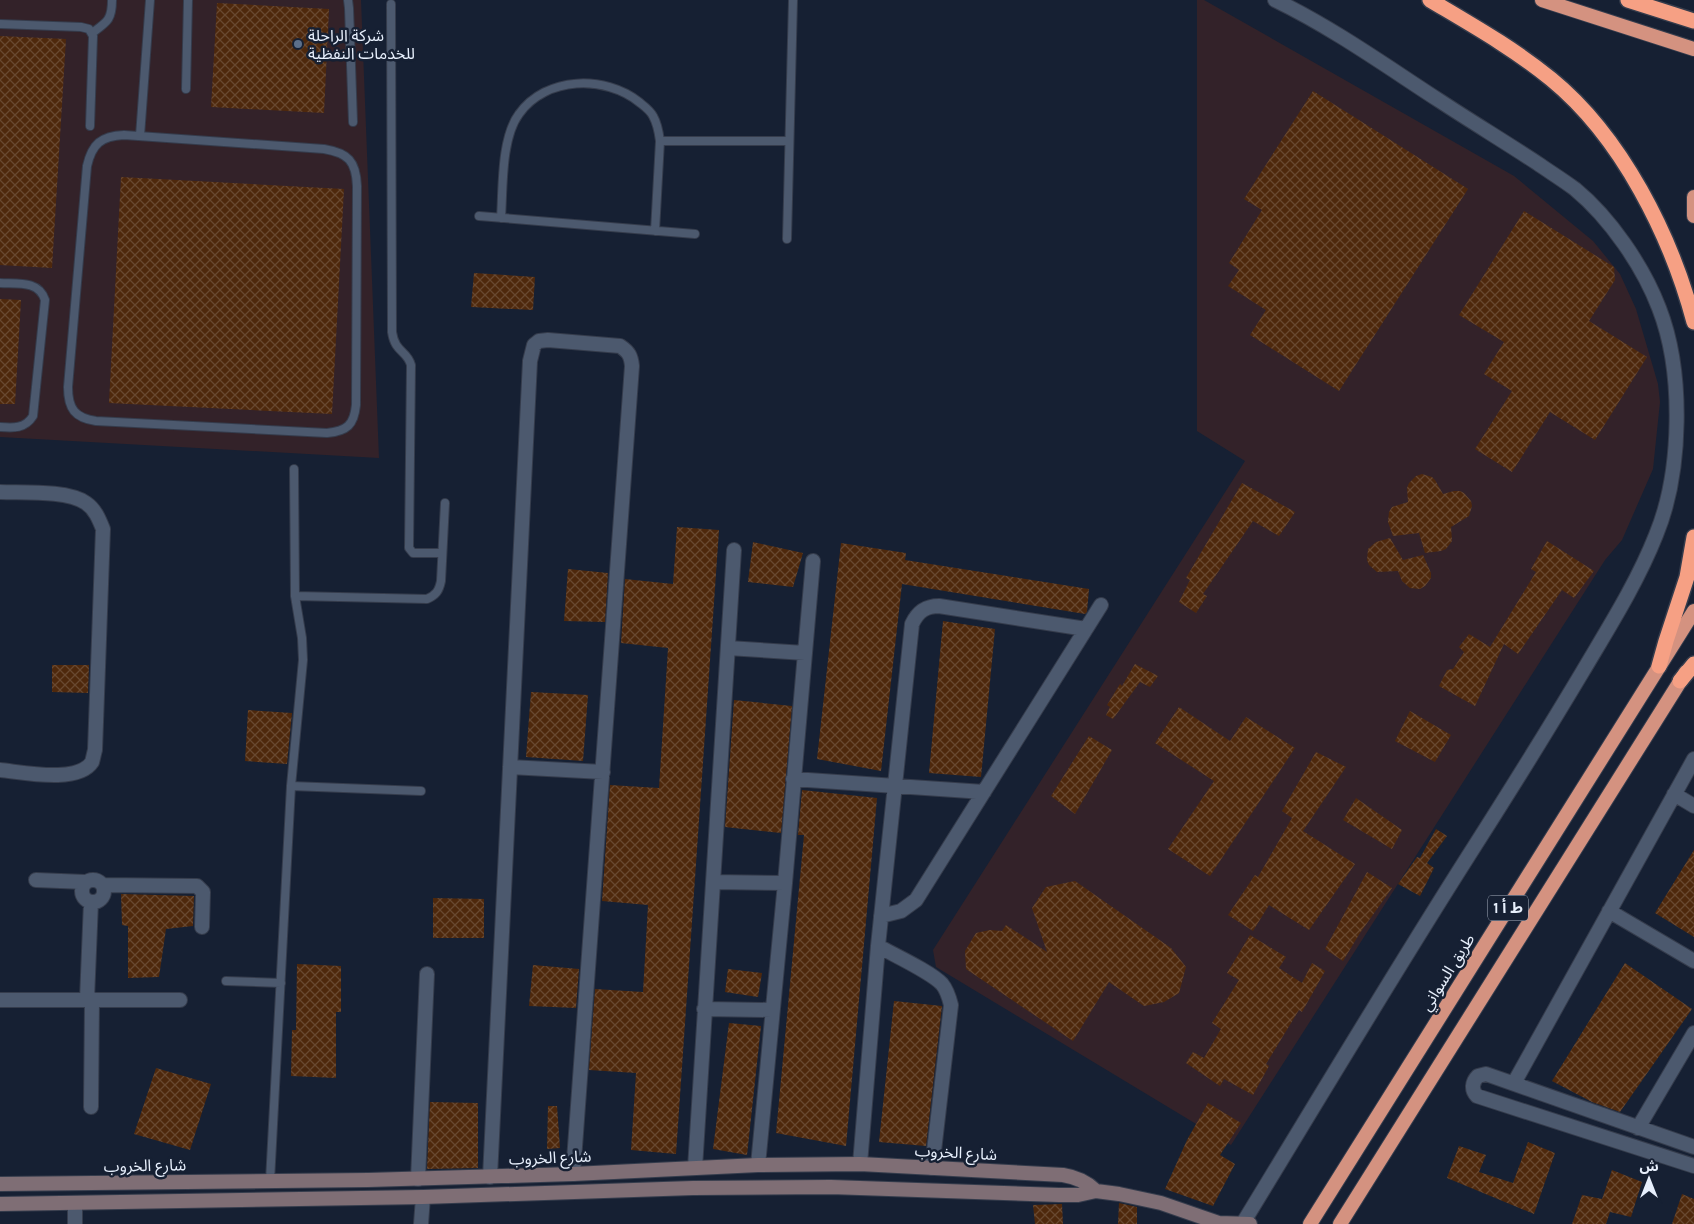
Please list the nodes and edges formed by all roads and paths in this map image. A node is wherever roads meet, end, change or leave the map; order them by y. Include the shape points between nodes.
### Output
1 (112, 0) edge
2 (150, 0) edge
3 (188, 0) edge
4 (348, 0) edge
5 (793, 0) edge
6 (1275, 0) edge
7 (1430, 0) edge
8 (1542, 0) edge
9 (1628, 0) edge
10 (391, 4) dead end
11 (1694, 21) edge
12 (0, 24) edge
13 (92, 33) junction
14 (1694, 49) edge
15 (186, 89) dead end
16 (353, 122) dead end
17 (90, 126) dead end
18 (140, 136) junction
19 (660, 141) junction
20 (789, 141) junction
21 (1694, 197) edge
22 (479, 216) dead end
23 (1694, 216) edge
24 (501, 218) junction
25 (655, 231) junction
26 (695, 234) dead end
27 (787, 239) dead end
28 (0, 282) edge
29 (1694, 322) edge
30 (0, 427) edge
31 (294, 468) dead end
32 (0, 492) edge
33 (444, 503) dead end
34 (1694, 537) edge
35 (734, 550) dead end
36 (442, 553) junction
37 (813, 561) dead end
38 (295, 596) junction
39 (1101, 605) dead end
40 (1694, 611) edge
41 (1086, 629) junction
42 (728, 648) junction
43 (805, 653) junction
44 (1694, 659) edge
45 (1694, 664) edge
46 (1660, 666) junction
47 (1680, 681) junction
48 (1694, 759) edge
49 (510, 767) junction
50 (0, 770) edge
51 (603, 772) junction
52 (793, 779) junction
53 (291, 786) junction
54 (895, 786) junction
55 (422, 790) dead end
56 (984, 792) junction
57 (1674, 794) junction
58 (1694, 806) edge
59 (36, 880) dead end
60 (85, 882) junction
61 (713, 882) junction
62 (785, 883) junction
63 (103, 885) junction
64 (91, 902) junction
65 (1609, 911) junction
66 (881, 916) junction
67 (202, 927) dead end
68 (878, 946) junction
69 (1694, 961) edge
70 (427, 974) dead end
71 (226, 981) dead end
72 (281, 983) junction
73 (90, 999) junction
74 (0, 1000) edge
75 (180, 1000) dead end
76 (704, 1009) junction
77 (772, 1010) junction
78 (1694, 1034) edge
79 (1514, 1083) junction
80 (91, 1107) dead end
81 (1638, 1128) junction
82 (1694, 1147) edge
83 (860, 1164) junction
84 (758, 1165) junction
85 (832, 1165) junction
86 (1694, 1166) edge
87 (695, 1168) junction
88 (932, 1168) junction
89 (573, 1174) junction
90 (490, 1176) junction
91 (418, 1179) junction
92 (270, 1181) junction
93 (0, 1184) edge
94 (831, 1187) junction
95 (1096, 1191) junction
96 (423, 1197) junction
97 (75, 1203) junction
98 (0, 1204) edge
99 (1351, 1206) junction
100 (1246, 1223) edge
101 (75, 1224) edge
102 (421, 1224) edge
103 (1218, 1224) edge
104 (1310, 1224) edge
105 (1340, 1224) edge
106 (1351, 1224) edge

1 - 13 lane via 110,18
2 - 18 lane
3 - 15 lane
4 - 16 lane
5 - 20 lane
6 - 100 street via 1324,26 1576,189 1592,206 1637,263 1660,310 1673,370 1676,438 1669,487 1656,534 1612,623
7 - 29 highway via 1504,44 1553,80 1590,117 1614,148 1663,234
8 - 14 highway
9 - 11 highway
10 - 36 lane via 392,332 395,344 411,365 409,548 413,553
12 - 13 lane via 85,27
13 - 17 lane
18 - 18 lane via 110,136 98,142 90,153 68,387 68,400 74,411 84,419 96,421 327,433 338,432 348,426 356,405 358,186 357,172 350,159 338,151 324,149
19 - 20 lane
19 - 24 lane via 653,115 623,91 585,83 548,91 518,114 510,130
19 - 25 lane
20 - 27 lane
21 - 23 highway
22 - 24 lane
24 - 25 lane
25 - 26 lane
28 - 30 lane via 32,285 41,290 45,300 33,416 21,427
31 - 38 lane
32 - 50 street via 74,497 88,504 98,515 103,537 92,761 74,774
33 - 36 lane
34 - 46 highway via 1687,577
35 - 42 street
36 - 38 lane via 440,589 427,599
37 - 43 street
38 - 53 lane via 303,660
39 - 41 street
40 - 46 highway, طريق السواني / ط أ 1
41 - 54 street via 940,606 922,610 912,624
41 - 56 street
42 - 43 street
42 - 61 street
43 - 52 street
44 - 47 highway, ط أ 1
45 - 47 highway
46 - 104 highway, طريق السواني / ط أ 1
47 - 99 highway, ط أ 1
48 - 57 street
49 - 51 street
49 - 51 street via 530,360 534,345 548,340 620,346 632,358
49 - 90 street
51 - 89 street
52 - 54 street
52 - 62 street
53 - 55 lane
53 - 72 lane
54 - 56 street
54 - 66 street
56 - 66 street via 916,900 900,911
57 - 58 street
57 - 65 street
59 - 60 street
60 - 63 street via 95,879
60 - 64 street via 81,892
61 - 62 street
61 - 76 street
62 - 77 street
63 - 64 street via 105,890 101,899
63 - 67 street via 197,886 203,892
64 - 73 street
65 - 69 street
65 - 79 street
66 - 68 street
68 - 83 street
68 - 88 street via 942,984 951,1005
70 - 91 street
71 - 72 lane
72 - 92 lane
73 - 74 street
73 - 75 street
73 - 80 street
76 - 77 street
76 - 87 street
77 - 84 street
78 - 81 street
79 - 81 street
79 - 86 street via 1482,1074 1476,1078 1472,1090 1477,1096
81 - 82 street
83 - 85 main road, شارع الخروب
83 - 88 main road, شارع الخروب
84 - 85 main road, شارع الخروب
84 - 87 main road, شارع الخروب
85 - 94 main road
87 - 89 main road, شارع الخروب
88 - 95 main road, شارع الخروب via 1072,1176
89 - 90 main road, شارع الخروب
90 - 91 main road, شارع الخروب
91 - 92 main road, شارع الخروب
92 - 93 main road, شارع الخروب
94 - 95 main road, شارع الخروب via 1059,1195
94 - 96 main road, شارع الخروب
95 - 103 main road, شارع الخروب via 1161,1202
96 - 97 main road, شارع الخروب
96 - 102 street
97 - 98 main road, شارع الخروب
97 - 101 street
99 - 105 highway, ط أ 1
99 - 106 highway
100 - 103 main road, شارع الخروب

